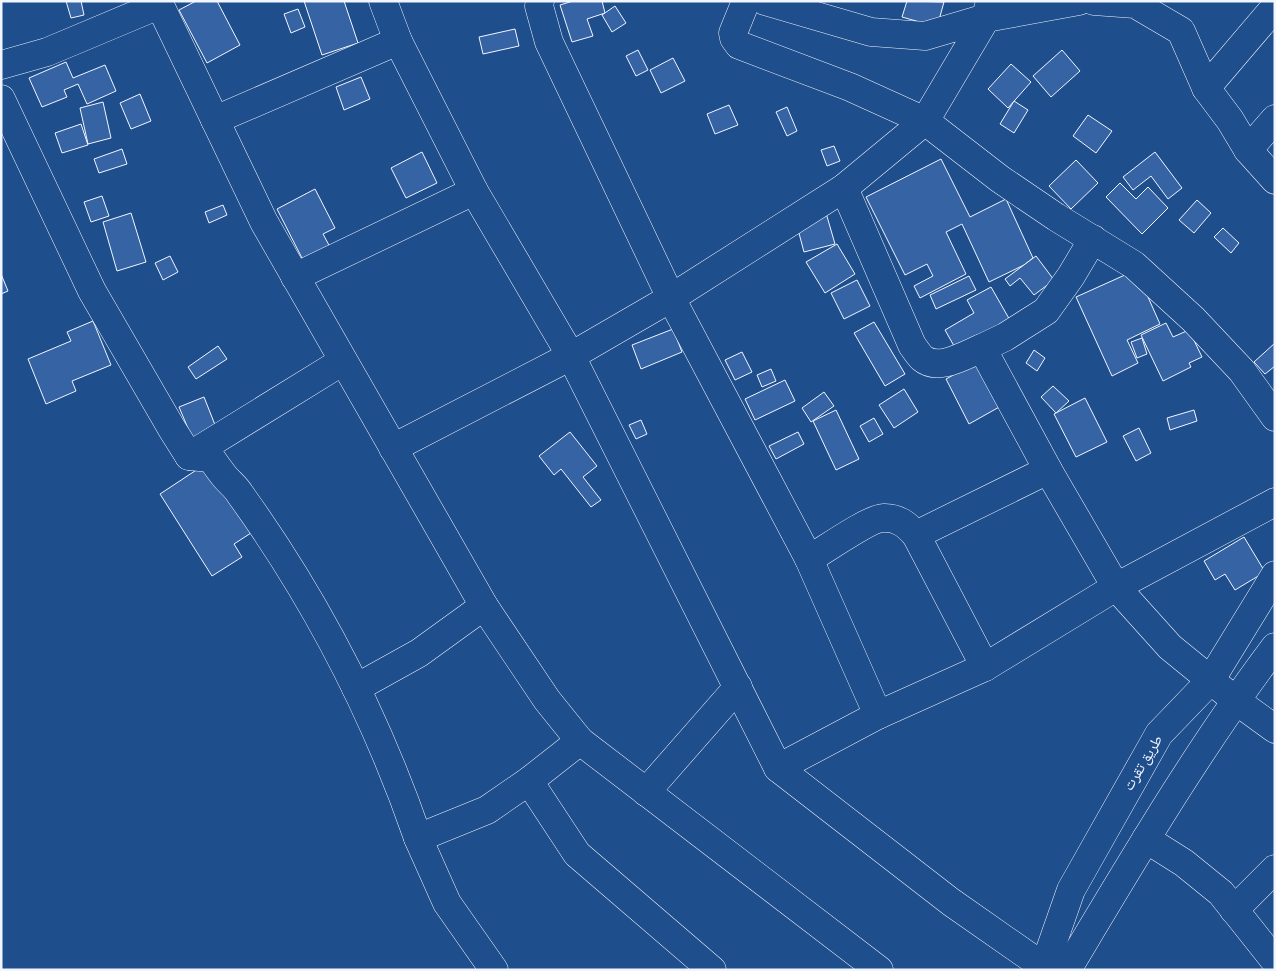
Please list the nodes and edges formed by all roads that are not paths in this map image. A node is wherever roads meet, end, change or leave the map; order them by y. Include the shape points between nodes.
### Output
1 (383, 1) edge
2 (540, 1) edge
3 (746, 1) edge
4 (766, 1) edge
5 (1079, 1) edge
6 (1094, 1) edge
7 (159, 3) edge
8 (1154, 7) edge
9 (1275, 7) edge
10 (988, 10) edge
11 (398, 41) junction
12 (1, 65) edge
13 (1206, 88) junction
14 (1, 99) edge
15 (1275, 119) edge
16 (215, 120) junction
17 (925, 121) junction
18 (1248, 150) junction
19 (1275, 180) edge
20 (844, 188) junction
21 (474, 191) junction
22 (1093, 239) junction
23 (295, 277) junction
24 (671, 298) junction
25 (982, 348) junction
26 (571, 356) junction
27 (343, 361) junction
28 (1274, 415) edge
29 (393, 448) junction
30 (189, 456) junction
31 (1048, 470) junction
32 (1275, 502) edge
33 (916, 535) junction
34 (809, 559) junction
35 (1275, 575) edge
36 (1116, 586) junction
37 (484, 606) junction
38 (1275, 646) edge
39 (985, 666) junction
40 (1210, 680) junction
41 (356, 688) junction
42 (738, 688) junction
43 (1235, 700) junction
44 (878, 715) junction
45 (1275, 729) edge
46 (580, 741) junction
47 (778, 768) junction
48 (529, 780) junction
49 (646, 792) junction
50 (418, 838) junction
51 (1146, 838) junction
52 (1275, 869) edge
53 (1234, 910) junction
54 (1275, 961) edge
55 (1052, 969) edge
56 (494, 970) edge
57 (712, 970) edge
58 (879, 970) edge

1 - 11 street
2 - 24 street via 549,42
3 - 17 street via 734,32 739,45 850,87
4 - 10 street via 871,32 926,36
5 - 10 street
6 - 8 street
7 - 12 street via 47,52
7 - 16 street
8 - 13 street via 1181,31
9 - 13 street
10 - 17 street
11 - 16 street
11 - 21 street
13 - 18 street
14 - 30 street via 92,292
15 - 18 street
16 - 23 street via 264,222
17 - 20 street
17 - 22 street via 1000,179
18 - 19 street
20 - 24 street
20 - 25 street via 912,345 922,358 934,364 949,362
21 - 23 street
21 - 26 street
22 - 25 street via 1046,310
22 - 28 street via 1134,265 1193,319 1242,371
23 - 27 street
24 - 26 street
24 - 34 street
25 - 31 street
26 - 29 street
26 - 42 street
27 - 29 street
27 - 30 street
29 - 37 street
30 - 41 street via 211,458 239,491 294,574
31 - 33 street
31 - 36 street
32 - 36 street
33 - 34 street via 907,524 881,518
33 - 39 street
34 - 44 street
35 - 40 street, طريق تقرت
36 - 39 street
36 - 40 street via 1170,647
37 - 41 street via 419,652
37 - 46 street via 547,700
38 - 43 street
39 - 44 street
40 - 43 street
40 - 55 street, طريق تقرت via 1159,734 1071,890
41 - 50 street via 405,800
42 - 47 street
42 - 49 street
43 - 45 street
43 - 51 street
44 - 47 street
46 - 48 street
46 - 49 street
47 - 55 street via 951,902
48 - 50 street via 487,810
48 - 57 street via 577,854
49 - 58 street
50 - 56 street via 447,904
51 - 53 street via 1184,863 1220,893
51 - 55 street
52 - 53 street
53 - 54 street

